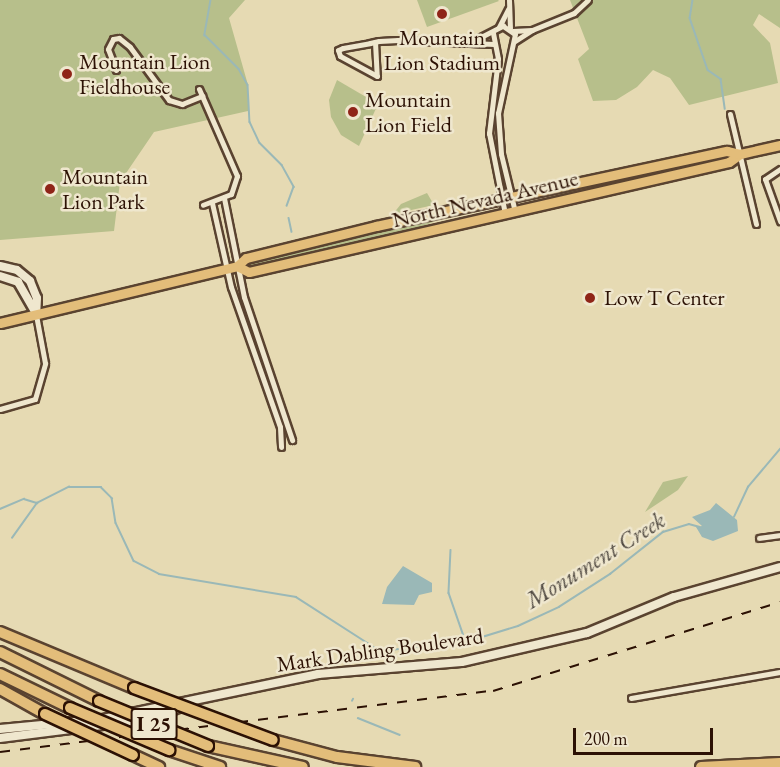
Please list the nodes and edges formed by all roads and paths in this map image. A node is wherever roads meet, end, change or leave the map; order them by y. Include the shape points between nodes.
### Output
1 (509, 0) edge
2 (588, 0) edge
3 (509, 8) junction
4 (499, 27) junction
5 (511, 29) junction
6 (532, 30) junction
7 (493, 33) junction
8 (473, 41) junction
9 (515, 41) junction
10 (375, 42) junction
11 (495, 46) junction
12 (511, 47) junction
13 (116, 70) dead end
14 (199, 89) dead end
15 (202, 96) junction
16 (730, 114) dead end
17 (780, 145) edge
18 (740, 154) junction
19 (780, 169) edge
20 (506, 197) junction
21 (224, 198) junction
22 (212, 203) junction
23 (203, 205) dead end
24 (515, 212) junction
25 (505, 214) junction
26 (780, 221) edge
27 (756, 224) dead end
28 (0, 266) edge
29 (237, 266) junction
30 (226, 269) junction
31 (0, 276) edge
32 (36, 315) junction
33 (0, 323) edge
34 (269, 354) dead end
35 (258, 358) junction
36 (277, 377) dead end
37 (267, 381) junction
38 (0, 409) edge
39 (292, 440) dead end
40 (281, 447) dead end
41 (780, 535) edge
42 (759, 538) dead end
43 (780, 567) edge
44 (0, 632) edge
45 (0, 652) edge
46 (780, 672) edge
47 (0, 674) edge
48 (0, 689) edge
49 (0, 695) edge
50 (630, 698) dead end
51 (190, 703) junction
52 (34, 710) junction
53 (0, 729) edge
54 (0, 738) edge
55 (780, 763) edge
56 (159, 767) edge
57 (220, 767) edge
58 (303, 767) edge
59 (415, 767) edge
60 (701, 767) edge

1 - 3 street
2 - 6 street via 574,13
3 - 4 street
3 - 5 street
4 - 5 street
4 - 7 street
5 - 6 street
5 - 9 street
6 - 9 street
7 - 8 street
7 - 11 street
8 - 10 street
8 - 11 street
9 - 12 street
10 - 10 street via 377,76 340,56 338,50
11 - 12 street
11 - 20 street via 498,59 489,133
12 - 20 street via 498,113
13 - 15 street via 108,49 112,39 119,38 130,46 169,100 182,104
14 - 15 street
15 - 21 street via 237,176 231,194
16 - 18 street
17 - 18 main road, North Nevada Avenue
18 - 20 main road, North Nevada Avenue via 727,151
18 - 24 main road, North Nevada Avenue via 729,162
18 - 27 street
19 - 26 street via 765,179
20 - 24 street
20 - 25 street
20 - 29 main road, North Nevada Avenue via 246,258
21 - 22 street
21 - 29 street
22 - 23 street
22 - 30 street
24 - 25 main road, North Nevada Avenue
25 - 29 main road, North Nevada Avenue via 249,272
28 - 32 street via 17,270 30,281 37,298
29 - 30 main road, North Nevada Avenue
29 - 35 street
30 - 32 main road, North Nevada Avenue
30 - 35 street
31 - 32 street via 18,282
32 - 33 main road, North Nevada Avenue
32 - 38 street via 45,363 35,399
34 - 35 street
35 - 37 street
36 - 37 street
37 - 39 street
37 - 40 street via 280,427
41 - 42 street
43 - 51 street, Mark Dabling Boulevard via 674,597 613,625 561,641 446,664 304,676
44 - 59 highway, bridge via 273,740 337,757
45 - 58 highway, I 25, bridge via 99,701 208,746
46 - 50 street via 669,688
47 - 57 highway, I 25, bridge via 169,750
48 - 52 highway
49 - 52 highway
51 - 53 street, Mark Dabling Boulevard via 103,719
51 - 54 street, Mark Dabling Boulevard via 150,719
52 - 56 highway, bridge
55 - 60 highway

